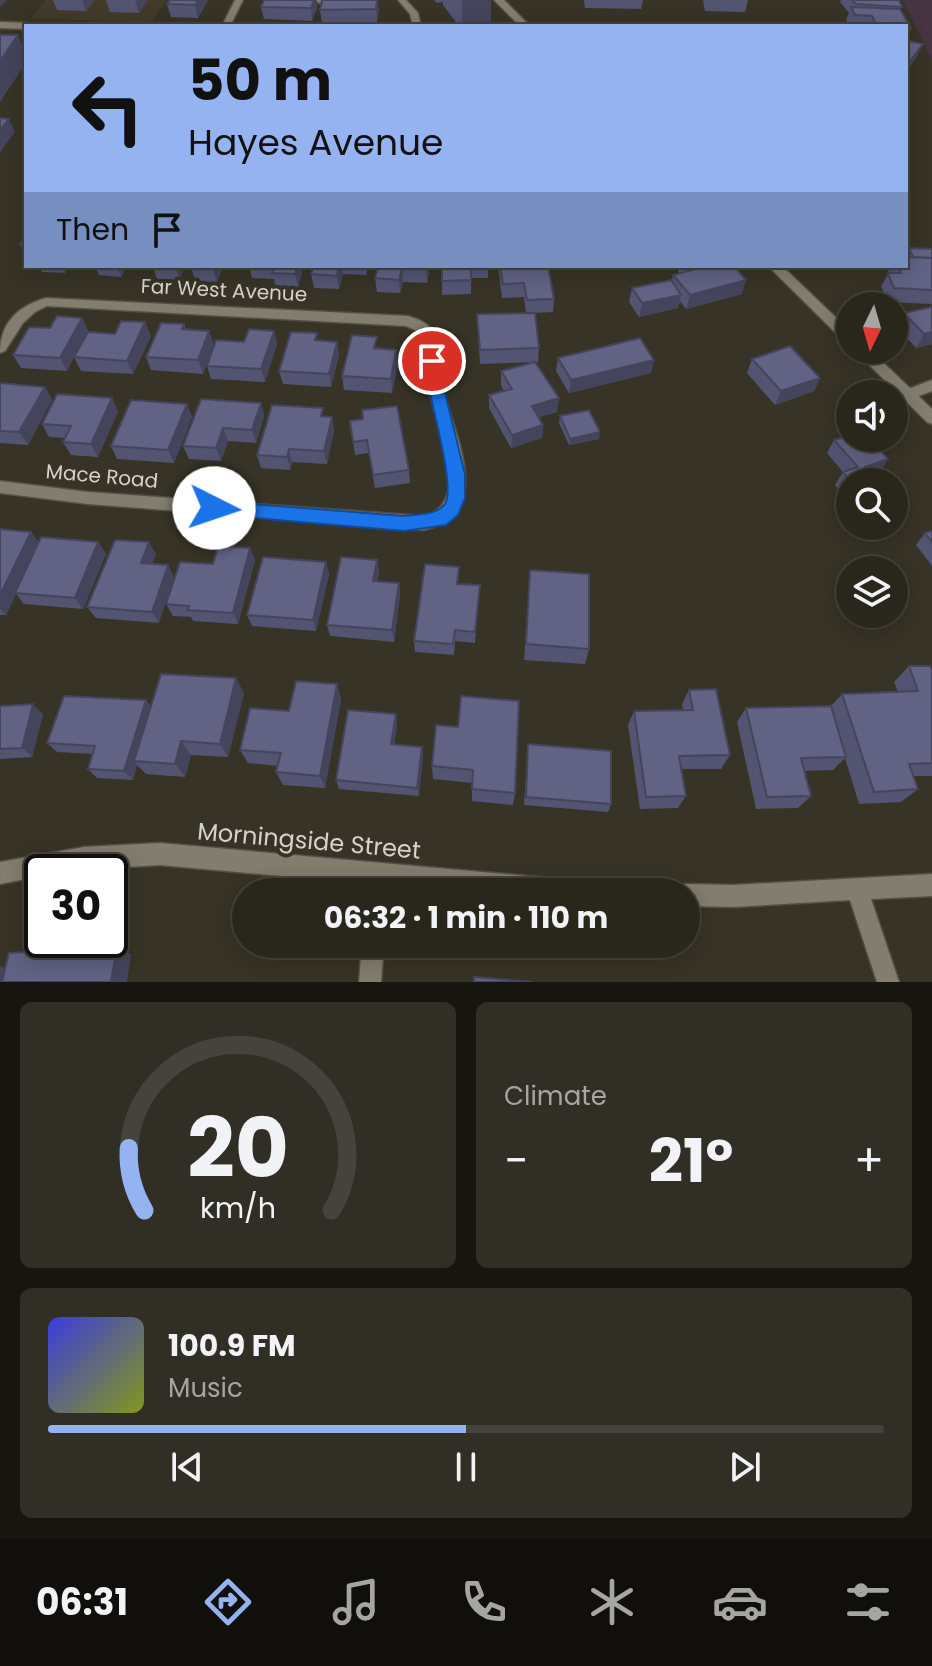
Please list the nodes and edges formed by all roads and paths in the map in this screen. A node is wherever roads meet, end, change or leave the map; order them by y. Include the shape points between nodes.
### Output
1 (239, 0) edge
2 (402, 0) edge
3 (499, 0) edge
4 (227, 24) edge
5 (417, 24) edge
6 (523, 24) edge
7 (0, 25) edge
8 (24, 26) edge
9 (776, 268) edge
10 (836, 326) edge
11 (0, 348) edge
12 (876, 364) edge
13 (892, 380) edge
14 (932, 385) edge
15 (908, 395) joint
16 (932, 418) edge
17 (0, 487) edge
18 (439, 519) joint
19 (0, 873) edge
20 (343, 878) edge
21 (932, 885) edge
22 (857, 890) junction
23 (700, 895) edge
24 (372, 958) edge
25 (370, 982) edge
26 (888, 982) edge

1 - 4 lane
2 - 5 lane
3 - 6 street
7 - 8 street
9 - 10 street
11 - 18 street, Far West Avenue via 20,316 46,302 394,320 419,326 431,341 434,381 456,474 456,498
12 - 13 street
14 - 15 street
15 - 16 street
17 - 18 street, Mace Road via 404,523
19 - 20 street, Morningside Street via 84,858 160,854
21 - 22 street
22 - 23 street
22 - 26 street
24 - 25 street

